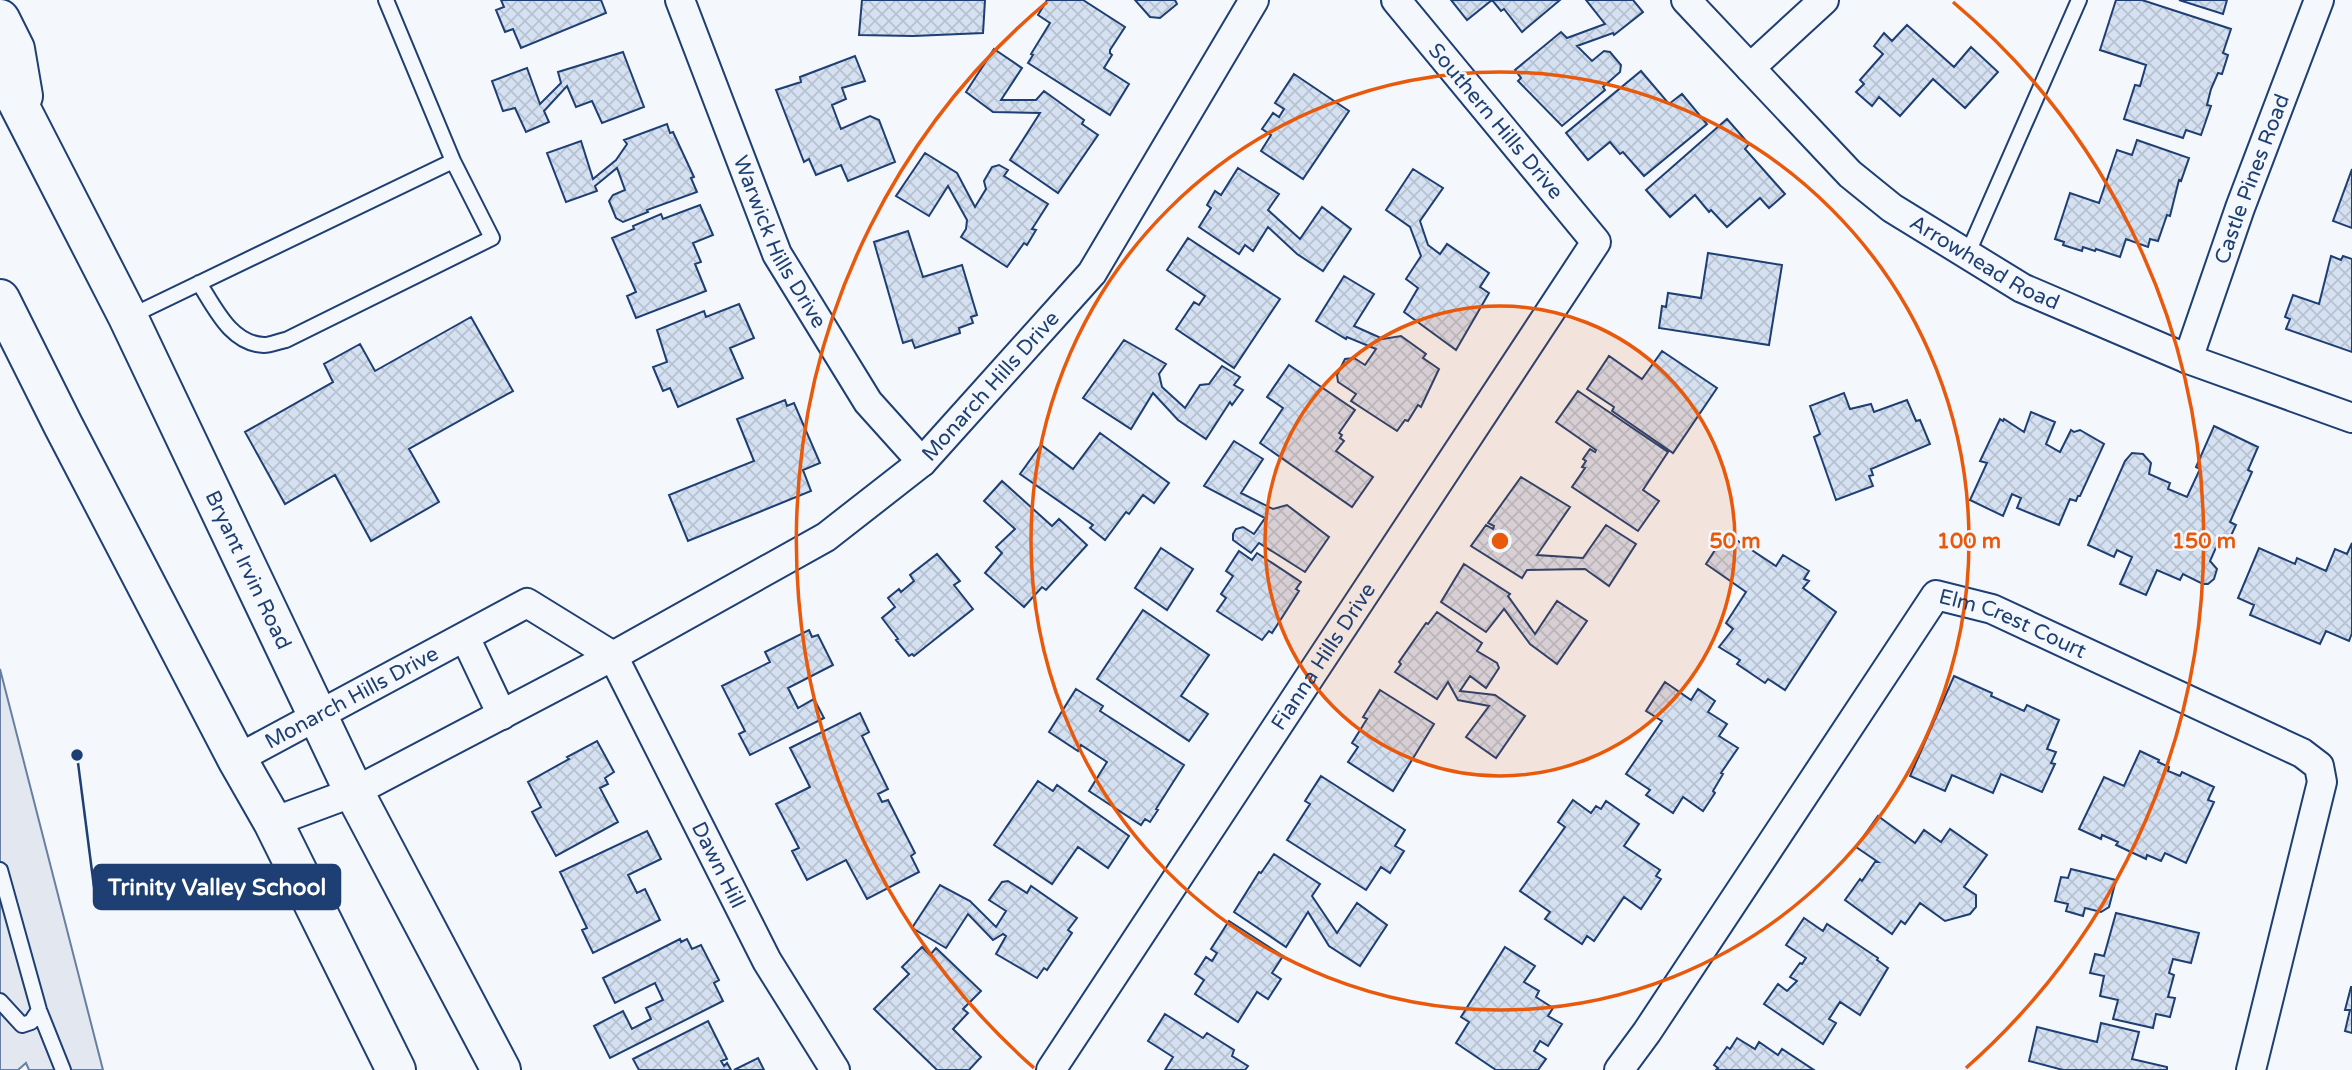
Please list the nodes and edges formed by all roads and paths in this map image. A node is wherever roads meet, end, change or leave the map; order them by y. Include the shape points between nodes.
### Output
1 (386, 0) edge
2 (1254, 0) edge
3 (1396, 0) edge
4 (1686, 0) edge
5 (1824, 0) edge
6 (2079, 0) edge
7 (2319, 0) edge
8 (684, 1) edge
9 (0, 19) edge
10 (0, 68) edge
11 (1749, 68) junction
12 (26, 115) junction
13 (453, 161) junction
14 (1596, 242) joint
15 (1967, 255) junction
16 (200, 283) junction
17 (0, 299) edge
18 (128, 317) junction
19 (2189, 359) junction
20 (2352, 418) edge
21 (922, 462) junction
22 (465, 637) junction
23 (613, 656) junction
24 (502, 715) junction
25 (318, 717) junction
26 (237, 759) junction
27 (354, 792) junction
28 (273, 822) junction
29 (0, 870) edge
30 (0, 1001) edge
31 (39, 1010) junction
32 (63, 1070) edge
33 (396, 1070) edge
34 (501, 1070) edge
35 (835, 1070) edge
36 (1051, 1070) edge
37 (1619, 1070) edge
38 (2251, 1070) edge

1 - 13 lane
2 - 21 street, Monarch Hills Drive via 1092,273
3 - 14 street, Southern Hills Drive
4 - 11 street, Arrowhead Road
5 - 11 street
6 - 15 lane
7 - 19 street, Castle Pines Road
8 - 21 street, Warwick Hills Drive via 777,254 868,402
9 - 12 main road via 15,48
10 - 12 main road, Bryant Irvin Road
11 - 15 street, Arrowhead Road via 1850,174 1892,208
12 - 18 main road, Bryant Irvin Road
13 - 16 lane
13 - 16 lane via 492,237 286,340 265,345 241,338 222,319
14 - 36 street, Fianna Hills Drive
15 - 19 street, Arrowhead Road via 2022,288
16 - 18 lane
17 - 26 main road
18 - 25 main road, Bryant Irvin Road
19 - 20 street, Arrowhead Road
21 - 23 street, Monarch Hills Drive via 826,537
22 - 23 street, Monarch Hills Drive via 527,603
22 - 24 street
22 - 25 street, Monarch Hills Drive
23 - 24 street, Monarch Hills Drive
23 - 35 street, Dawn Hill via 768,961
24 - 27 street, Monarch Hills Drive
25 - 26 street, Monarch Hills Drive
25 - 27 main road, Bryant Irvin Road
26 - 28 main road
27 - 28 street, Monarch Hills Drive
27 - 34 main road, Bryant Irvin Road
28 - 33 main road
29 - 31 lane
30 - 31 lane via 22,1025 31,1022
31 - 32 lane
37 - 38 street, Elm Crest Court via 1936,595 1993,609 2302,753 2319,766 2322,782

